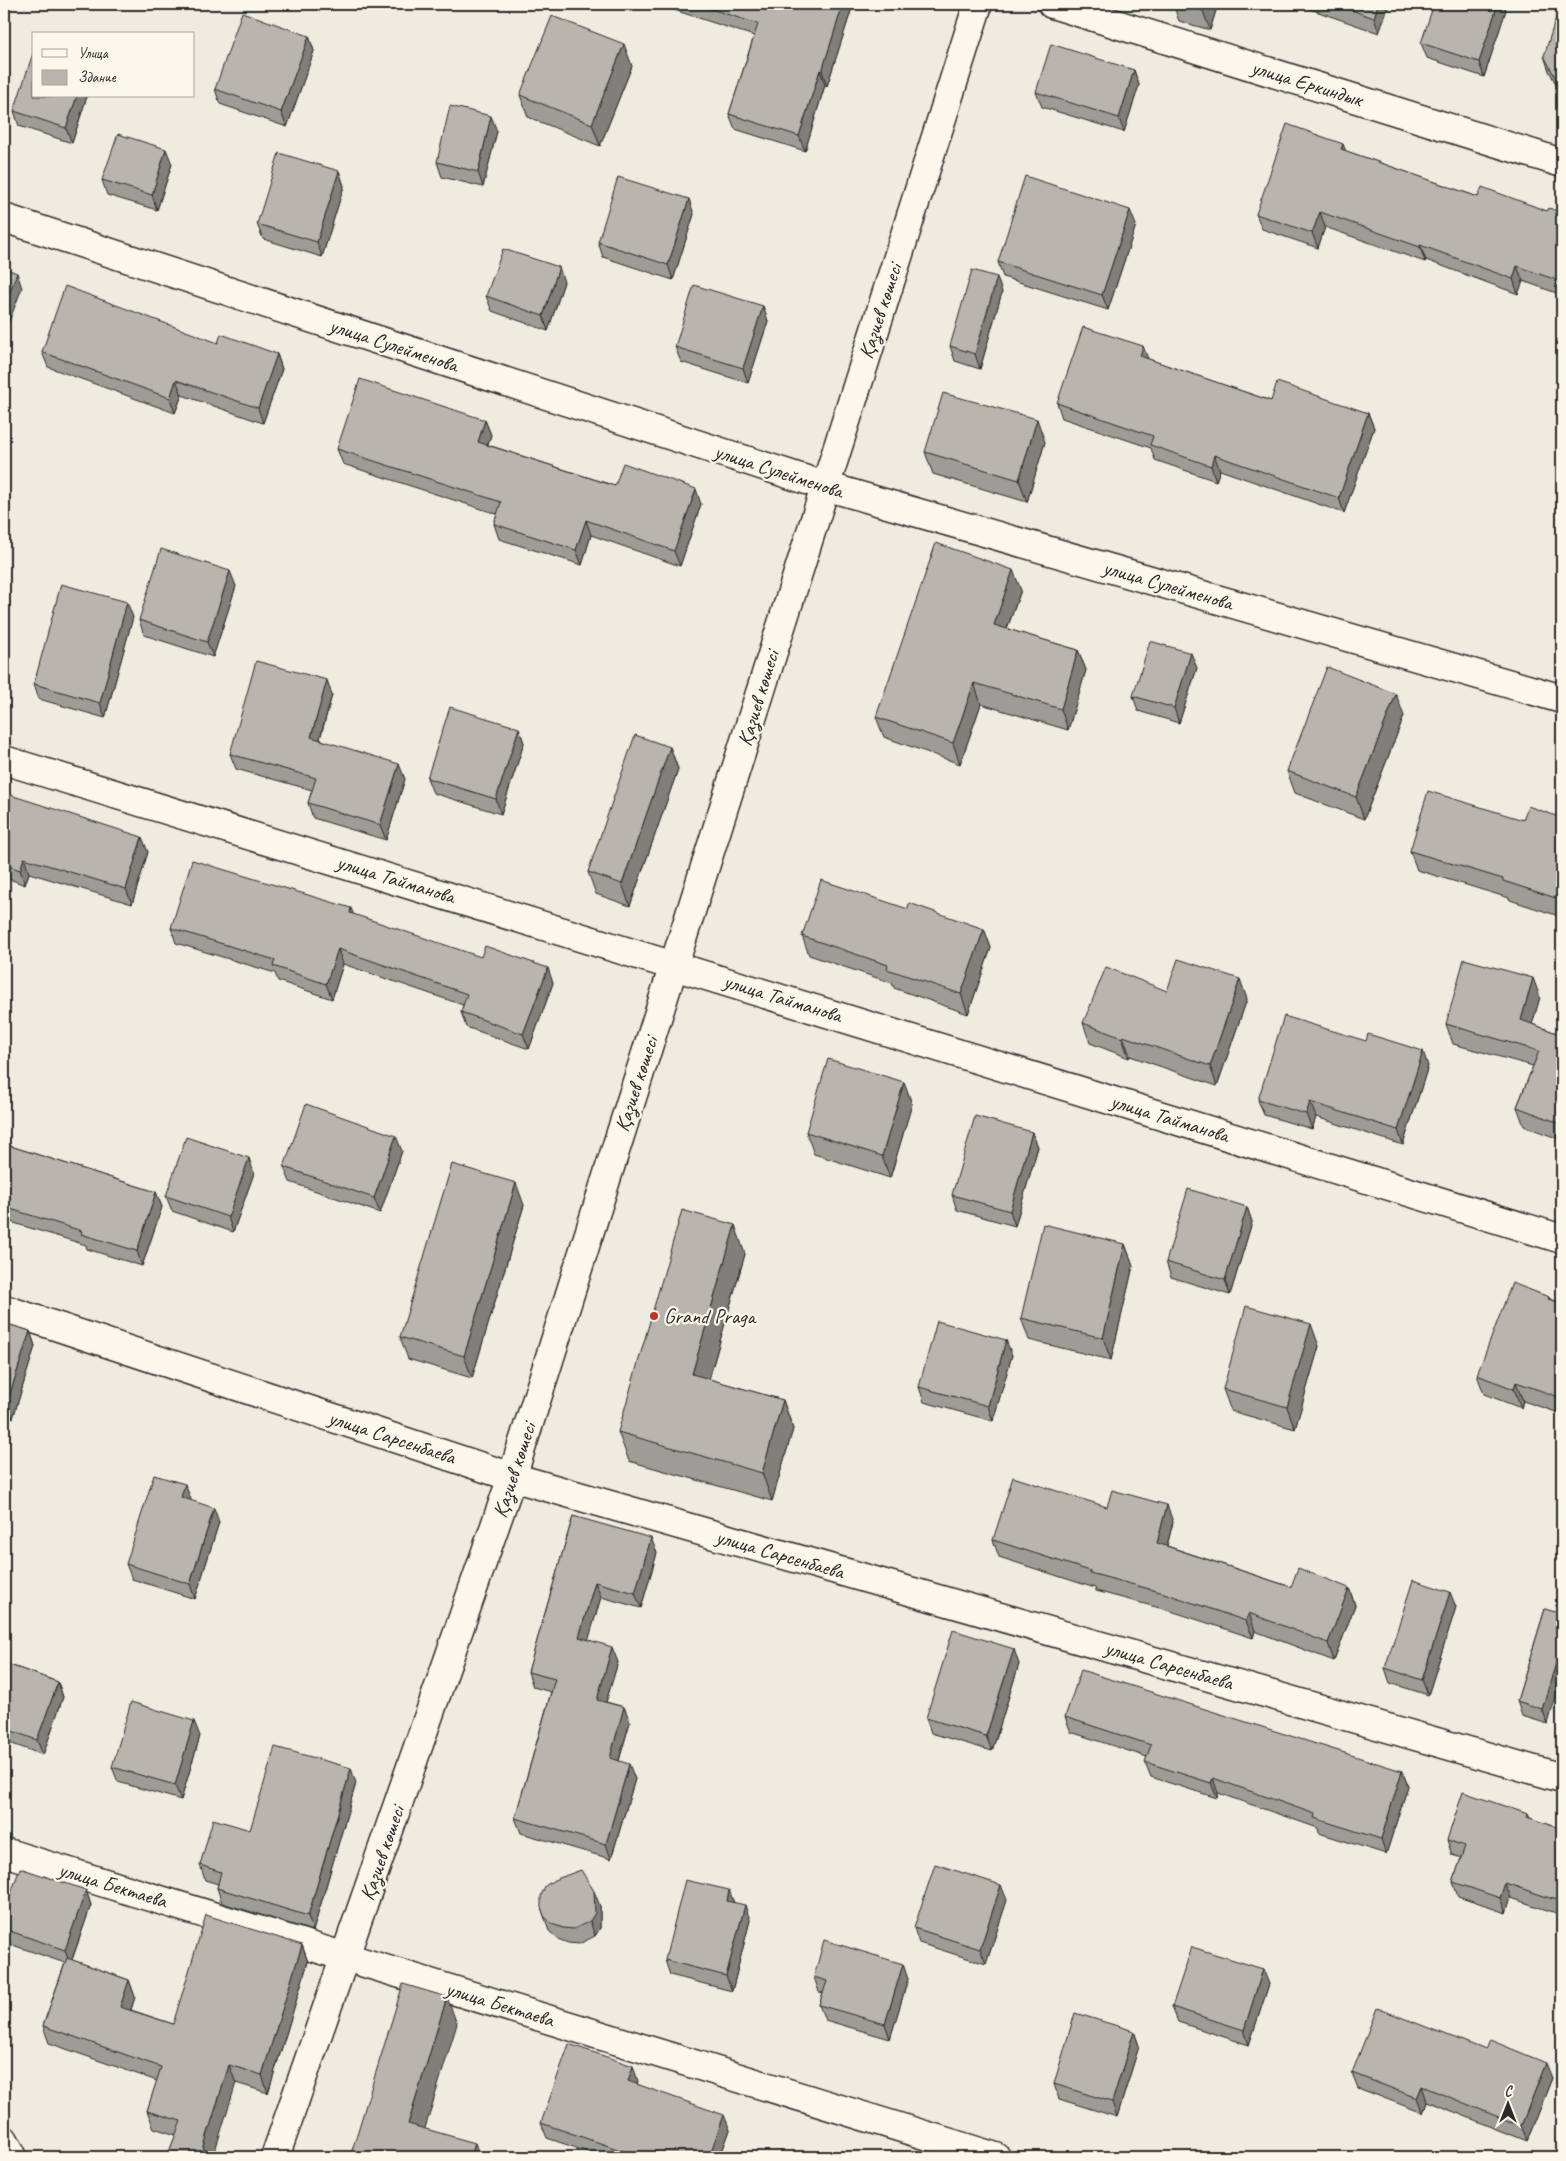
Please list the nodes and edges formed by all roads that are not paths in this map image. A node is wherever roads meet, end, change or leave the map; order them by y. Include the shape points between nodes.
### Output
1 (978, 4) edge
2 (1052, 4) edge
3 (1562, 163) edge
4 (4, 218) edge
5 (825, 486) junction
6 (1562, 699) edge
7 (4, 760) edge
8 (674, 964) junction
9 (1562, 1239) edge
10 (4, 1309) edge
11 (512, 1477) junction
12 (1562, 1778) edge
13 (4, 1852) edge
14 (346, 1956) junction
15 (4, 2140) edge
16 (13, 2157) edge
17 (275, 2157) edge
18 (996, 2157) edge

1 - 5 street, Қазиев көшесі
2 - 3 street, улица Еркиндык
4 - 5 street, улица Сулейменова
5 - 6 street, улица Сулейменова
5 - 8 street, Қазиев көшесі
7 - 8 street, улица Тайманова
8 - 9 street, улица Тайманова
8 - 11 street, Қазиев көшесі
10 - 11 street, улица Сарсенбаева
11 - 12 street, улица Сарсенбаева
11 - 14 street, Қазиев көшесі
13 - 14 street, улица Бектаева
14 - 17 street, Қазиев көшесі
14 - 18 street, улица Бектаева
15 - 16 street

